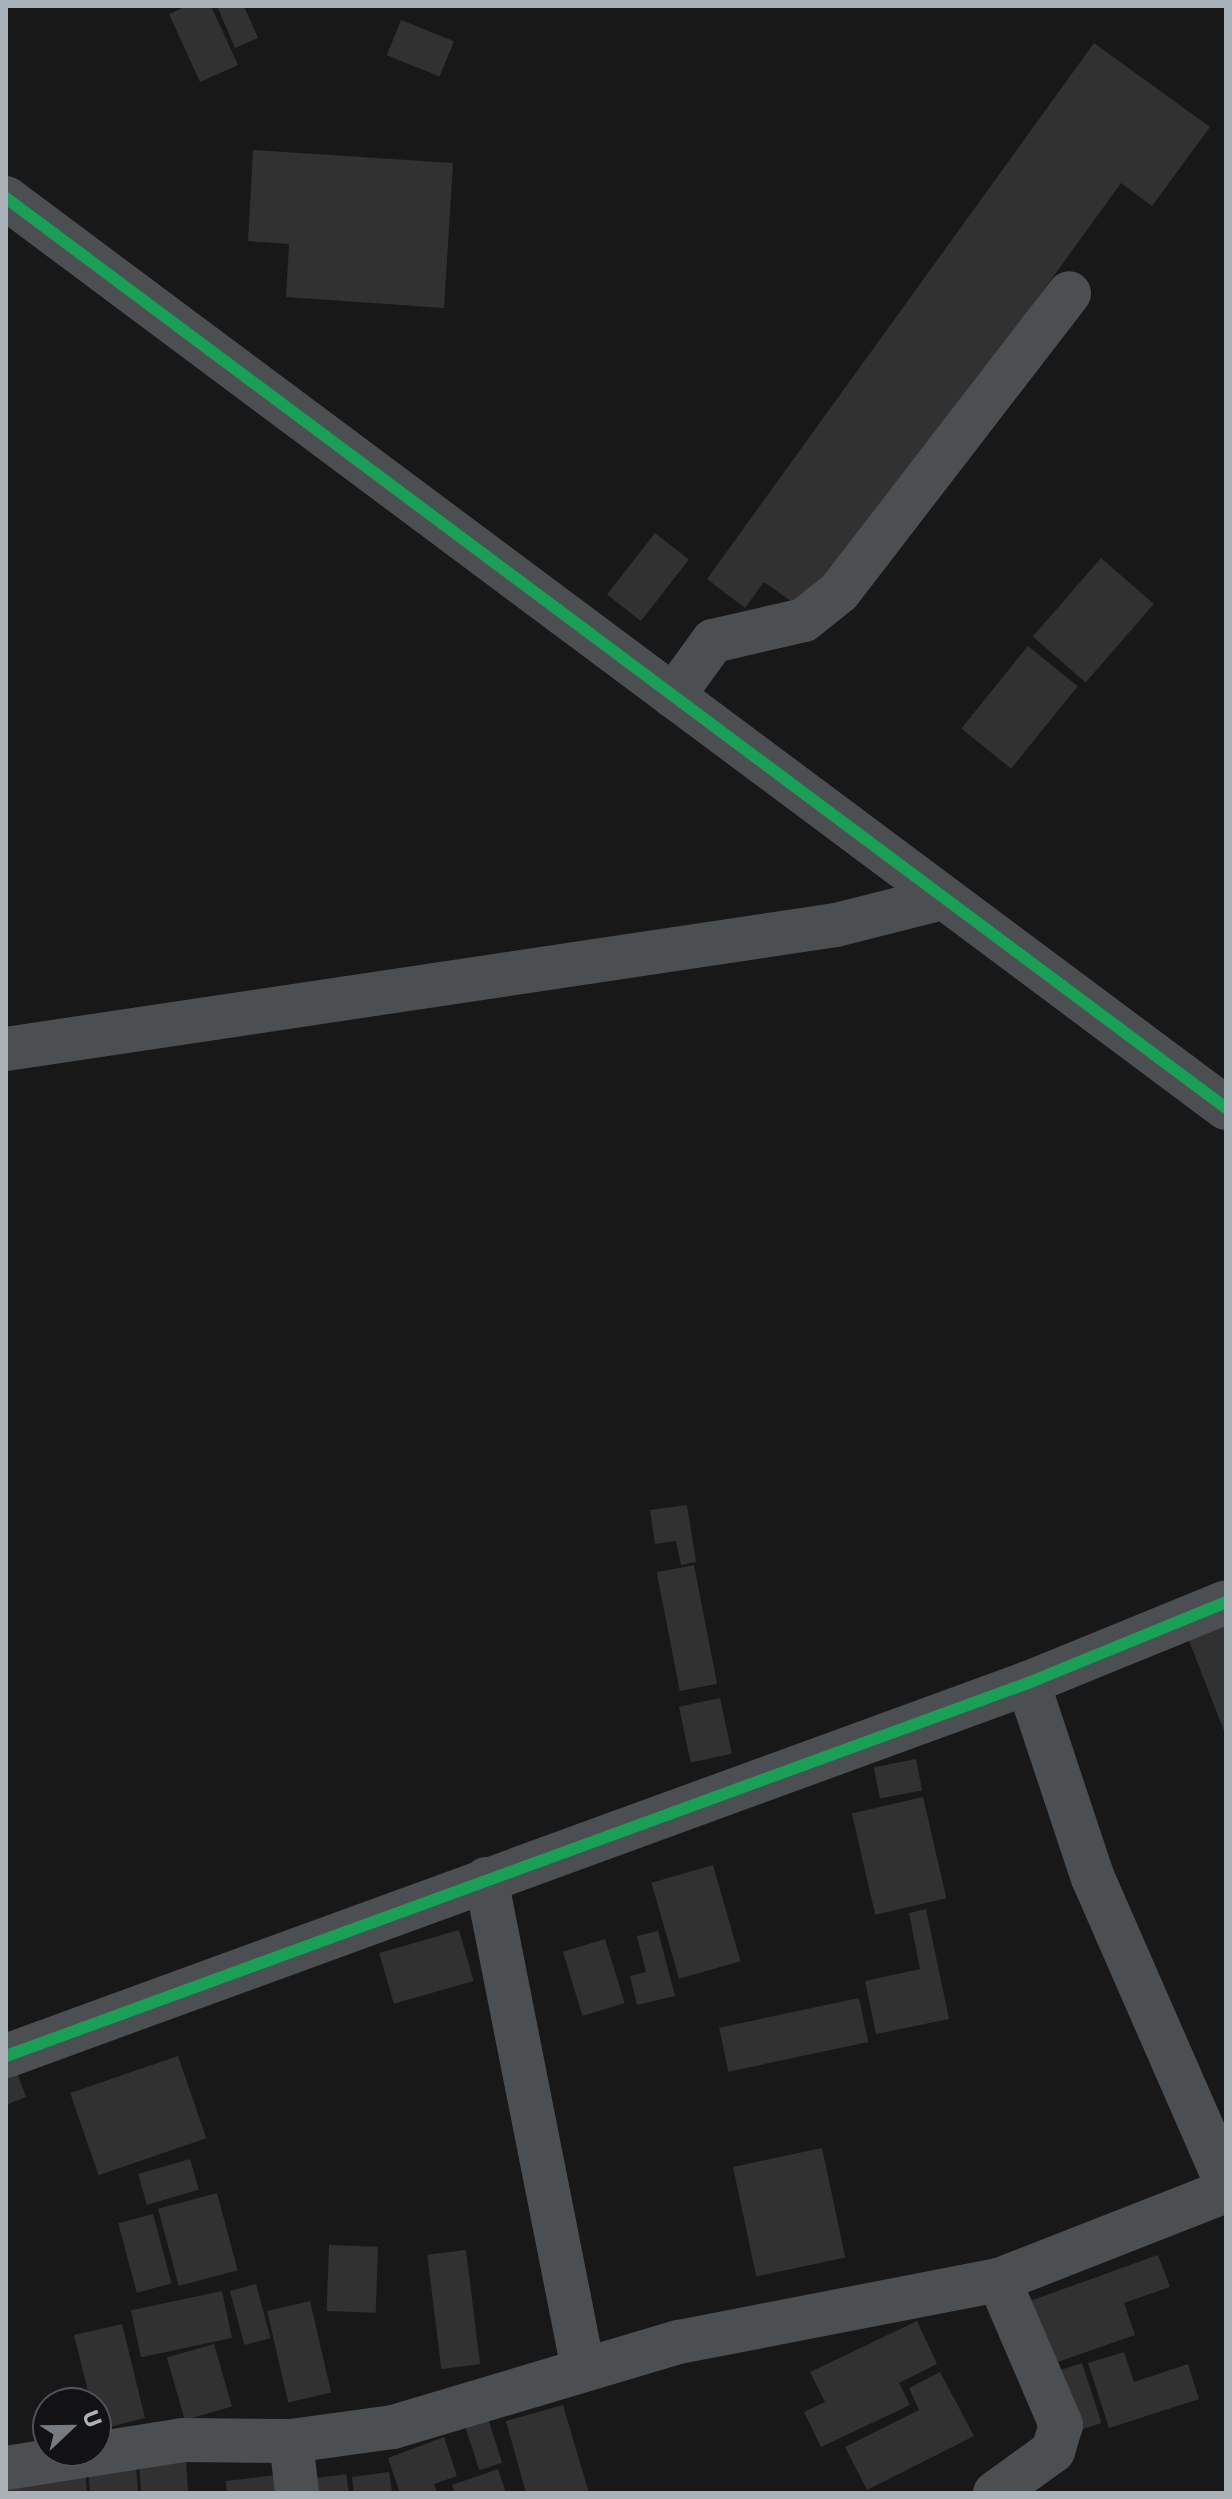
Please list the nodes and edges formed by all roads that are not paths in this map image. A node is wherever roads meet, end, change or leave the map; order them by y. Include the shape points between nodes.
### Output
1 (6, 198) edge
2 (1069, 293) dead end
3 (673, 696) junction
4 (943, 898) junction
5 (6, 1049) edge
6 (1226, 1108) edge
7 (1226, 1602) edge
8 (1028, 1683) junction
9 (486, 1879) junction
10 (6, 2056) edge
11 (1226, 2183) edge
12 (1226, 2191) edge
13 (999, 2280) junction
14 (582, 2366) junction
15 (291, 2441) junction
16 (6, 2468) edge
17 (297, 2493) edge
18 (995, 2493) edge

1 - 3 street
2 - 3 street via 839,592 804,620 713,641
3 - 4 street
4 - 5 street via 836,925
4 - 6 street
7 - 8 street
8 - 9 street
8 - 11 street via 1093,1878
9 - 10 street
9 - 14 street
12 - 13 street
13 - 14 street via 786,2319
13 - 18 street via 1061,2425 1053,2451
14 - 15 street via 393,2427
15 - 16 street via 182,2440
15 - 17 street

